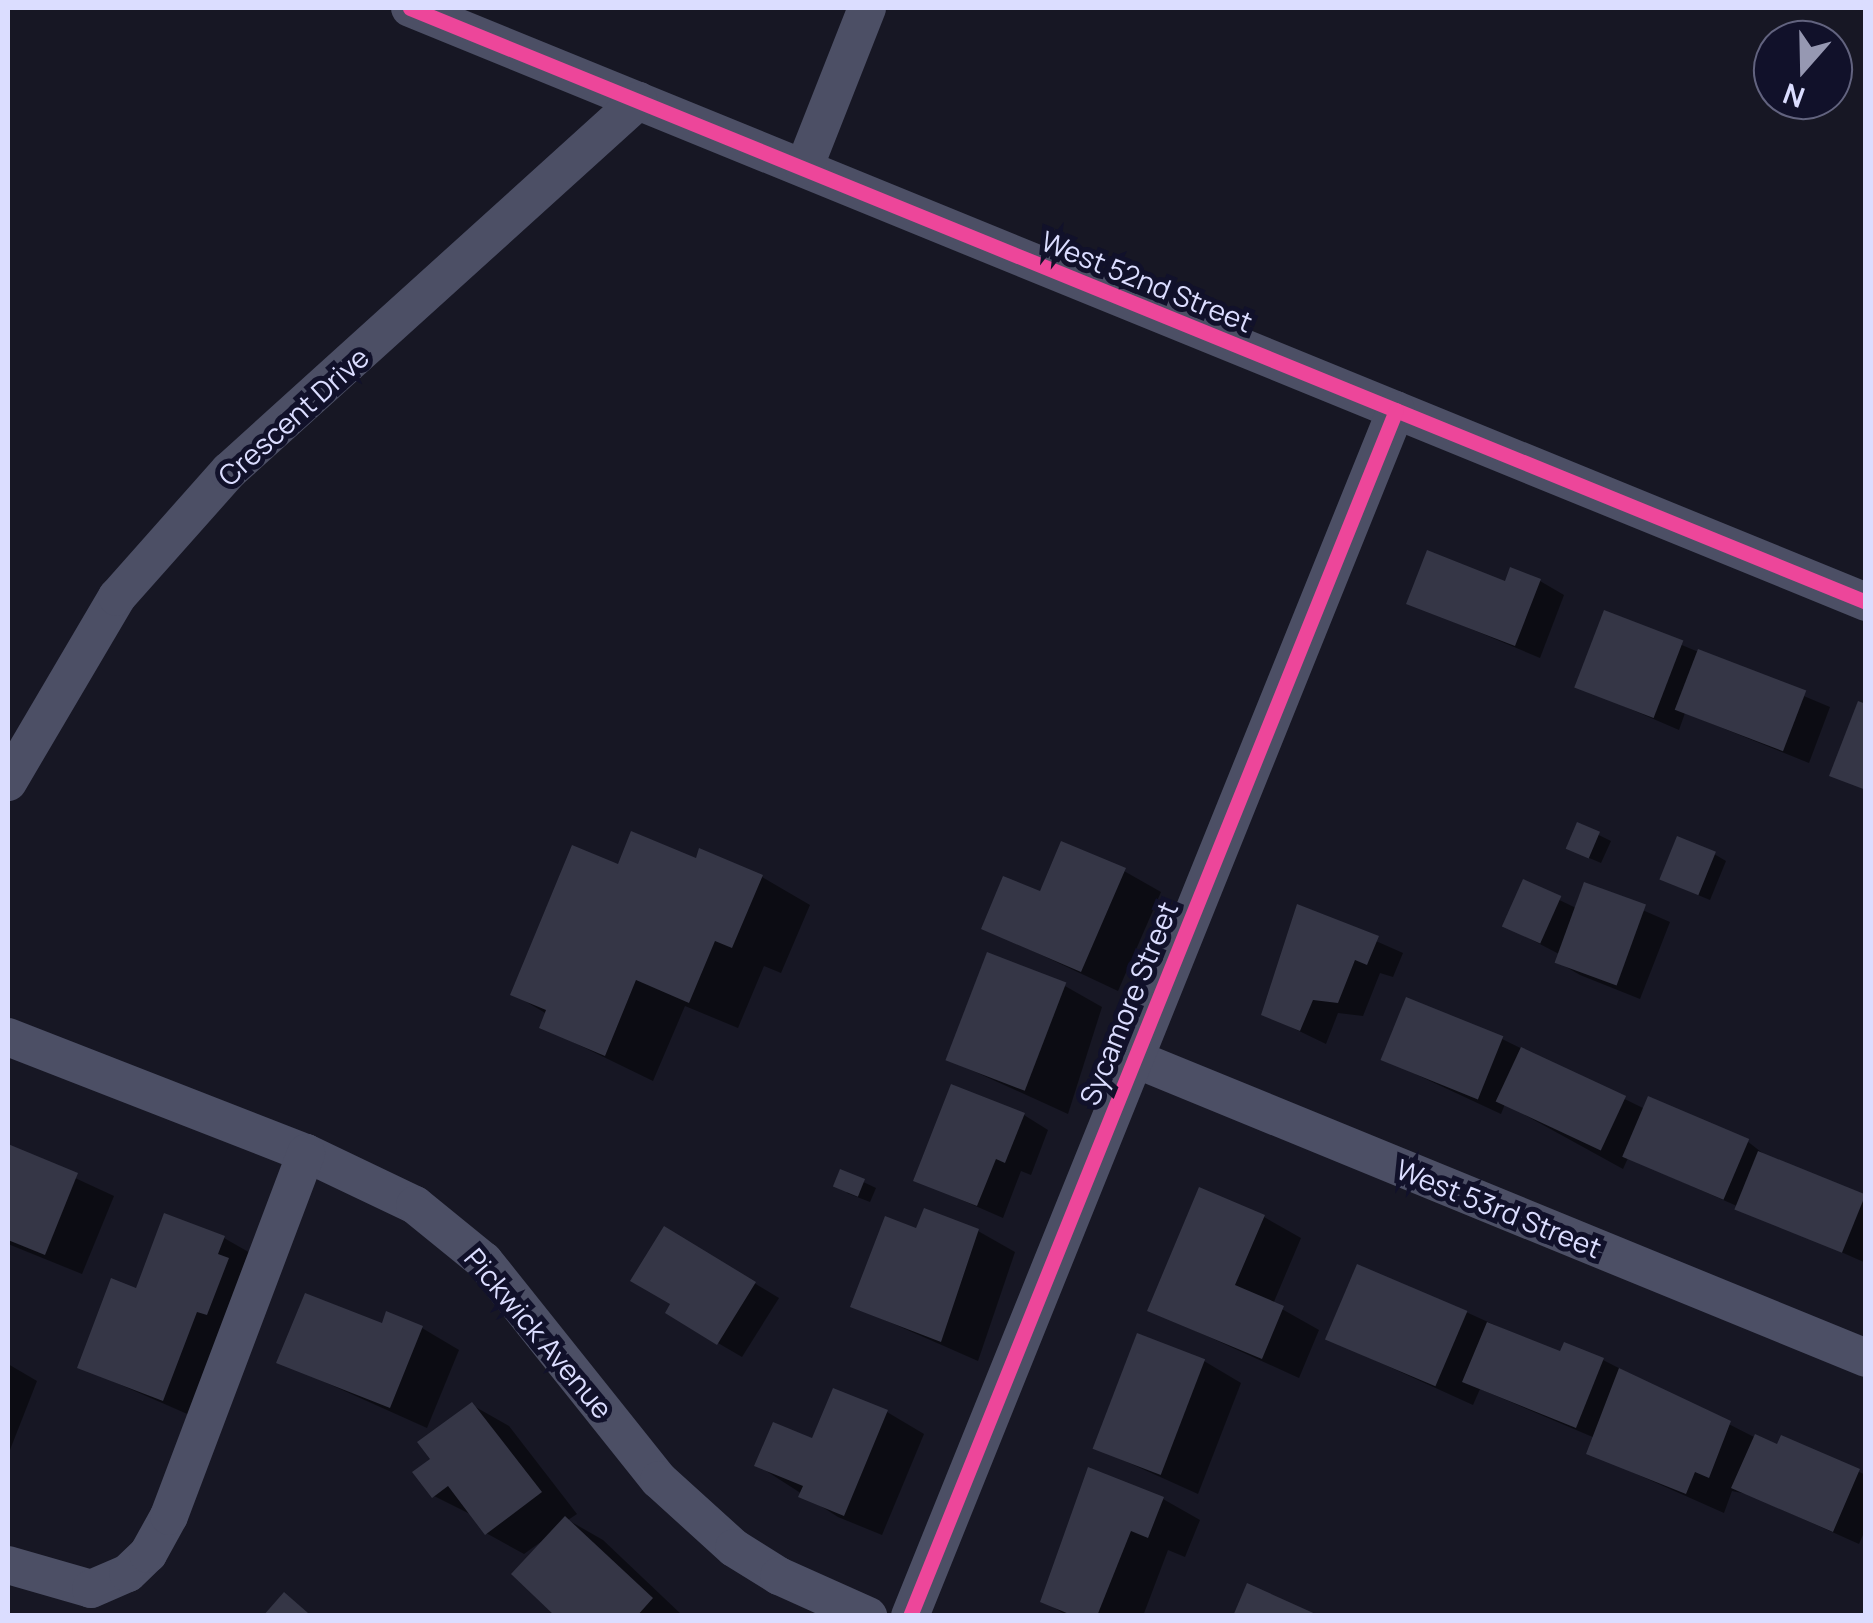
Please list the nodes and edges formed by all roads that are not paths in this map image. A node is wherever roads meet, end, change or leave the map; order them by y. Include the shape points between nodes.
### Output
1 (410, 8) edge
2 (866, 8) edge
3 (638, 101) junction
4 (804, 168) junction
5 (1396, 410) junction
6 (1866, 602) edge
7 (8, 782) edge
8 (8, 1037) edge
9 (1133, 1058) junction
10 (306, 1153) junction
11 (1866, 1358) edge
12 (8, 1565) edge
13 (868, 1616) edge
14 (910, 1616) edge

1 - 3 street, West 52nd Street
2 - 4 street
3 - 4 street, West 52nd Street
3 - 7 street, Crescent Drive via 228,471 117,597
4 - 5 street, West 52nd Street
5 - 6 street, West 52nd Street
5 - 9 street, Sycamore Street
8 - 10 street, Pickwick Avenue
9 - 11 street, West 53rd Street
9 - 14 street, Sycamore Street
10 - 12 street via 169,1516 148,1554 128,1573 90,1589
10 - 13 street, Pickwick Avenue via 416,1206 484,1261 658,1480 734,1548

